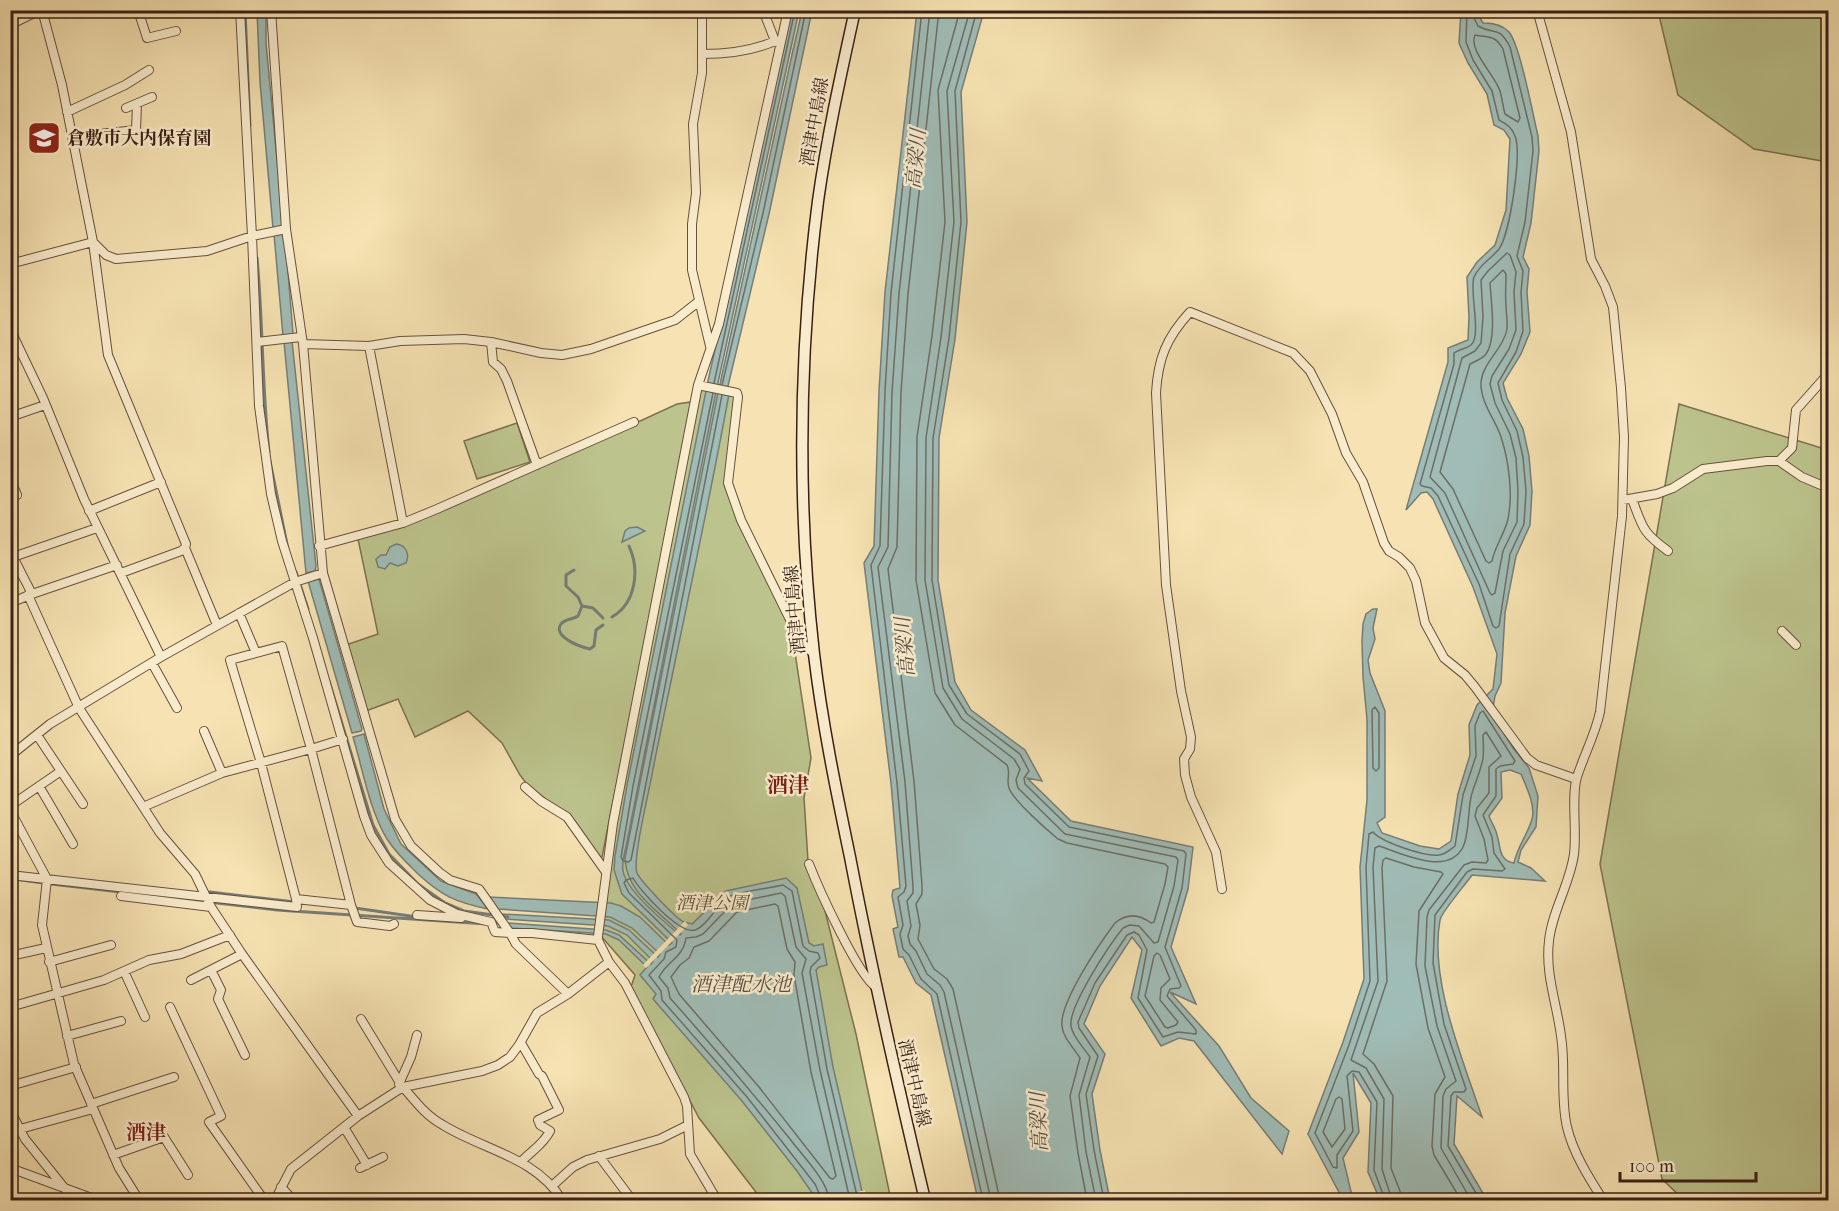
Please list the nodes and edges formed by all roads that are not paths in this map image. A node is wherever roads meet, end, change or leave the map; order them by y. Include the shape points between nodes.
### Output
1 (41, 10) edge
2 (138, 10) edge
3 (240, 10) edge
4 (271, 10) edge
5 (702, 10) edge
6 (763, 10) edge
7 (788, 10) edge
8 (855, 10) edge
9 (1537, 10) edge
10 (10, 25) edge
11 (176, 31) dead end
12 (778, 42) junction
13 (702, 54) junction
14 (149, 70) dead end
15 (152, 97) dead end
16 (137, 104) junction
17 (126, 108) dead end
18 (67, 112) junction
19 (72, 136) junction
20 (286, 230) junction
21 (252, 236) junction
22 (93, 242) junction
23 (10, 264) edge
24 (698, 302) junction
25 (10, 329) edge
26 (299, 340) junction
27 (257, 342) junction
28 (491, 342) junction
29 (369, 346) junction
30 (710, 346) junction
31 (1828, 374) edge
32 (701, 386) junction
33 (45, 405) junction
34 (10, 417) edge
35 (634, 422) dead end
36 (1779, 461) junction
37 (537, 465) junction
38 (10, 478) edge
39 (161, 482) junction
40 (1828, 488) edge
41 (17, 495) dead end
42 (1632, 499) junction
43 (1623, 500) junction
44 (89, 511) junction
45 (403, 523) junction
46 (97, 528) junction
47 (320, 546) junction
48 (185, 548) junction
49 (1668, 551) dead end
50 (12, 554) edge
51 (117, 565) junction
52 (121, 573) junction
53 (321, 574) junction
54 (297, 581) junction
55 (30, 595) junction
56 (10, 603) edge
57 (239, 613) junction
58 (217, 625) junction
59 (1782, 631) dead end
60 (1796, 645) dead end
61 (256, 653) junction
62 (814, 654) junction
63 (161, 657) junction
64 (152, 663) junction
65 (79, 708) junction
66 (177, 708) dead end
67 (204, 731) dead end
68 (36, 735) junction
69 (343, 739) junction
70 (311, 749) junction
71 (10, 756) edge
72 (261, 763) junction
73 (61, 771) junction
74 (222, 773) junction
75 (1576, 779) junction
76 (39, 786) junction
77 (525, 787) dead end
78 (83, 804) dead end
79 (143, 807) junction
80 (10, 808) edge
81 (73, 844) dead end
82 (810, 864) dead end
83 (606, 872) junction
84 (10, 875) edge
85 (47, 879) junction
86 (1222, 890) dead end
87 (122, 896) dead end
88 (206, 896) junction
89 (297, 903) junction
90 (351, 905) junction
91 (211, 907) junction
92 (417, 915) dead end
93 (477, 920) junction
94 (394, 924) dead end
95 (509, 931) junction
96 (230, 935) junction
97 (598, 938) junction
98 (111, 945) dead end
99 (46, 948) junction
100 (242, 954) junction
101 (10, 956) edge
102 (49, 962) junction
103 (609, 962) junction
104 (211, 970) junction
105 (124, 971) junction
106 (191, 980) dead end
107 (876, 987) junction
108 (57, 994) junction
109 (568, 994) junction
110 (10, 1007) edge
111 (170, 1007) dead end
112 (145, 1017) dead end
113 (361, 1019) dead end
114 (121, 1021) dead end
115 (417, 1035) dead end
116 (67, 1036) junction
117 (520, 1043) junction
118 (245, 1055) dead end
119 (76, 1067) junction
120 (174, 1077) dead end
121 (10, 1086) edge
122 (400, 1087) junction
123 (92, 1106) junction
124 (10, 1110) edge
125 (358, 1116) junction
126 (688, 1125) junction
127 (344, 1127) junction
128 (20, 1129) junction
129 (113, 1155) junction
130 (599, 1156) junction
131 (382, 1157) dead end
132 (521, 1162) junction
133 (10, 1168) edge
134 (188, 1175) dead end
135 (552, 1186) junction
136 (281, 1187) junction
137 (66, 1190) junction
138 (713, 1199) edge
139 (97, 1200) edge
140 (139, 1200) edge
141 (264, 1200) edge
142 (275, 1200) edge
143 (293, 1200) edge
144 (562, 1200) edge
145 (632, 1200) edge
146 (925, 1200) edge
147 (1603, 1200) edge

1 - 10 street
1 - 18 street
2 - 11 street via 147,38
3 - 21 street
4 - 20 street
5 - 13 street
6 - 12 street
7 - 12 street
8 - 62 main road, 酒津中島線 via 827,145 813,243 806,333 804,487
9 - 43 street via 1571,132 1591,260 1612,307 1624,437
12 - 13 street via 724,54
12 - 30 street via 719,324
13 - 24 street via 693,124 696,193 692,270
14 - 18 street via 125,86
15 - 16 street
16 - 17 street
16 - 19 street via 136,130
18 - 19 street
19 - 22 street
20 - 21 street
20 - 26 street
21 - 22 street via 207,251 116,259
21 - 27 street
22 - 23 street
22 - 39 street via 108,354
24 - 28 street via 675,320 562,355
24 - 30 street
25 - 33 street
26 - 27 street
26 - 29 street
26 - 47 street
27 - 54 street via 259,406 271,494
28 - 29 street via 400,340
28 - 37 street via 493,362 507,381
29 - 45 street
30 - 32 street
31 - 36 street via 1796,410 1792,448
32 - 62 street via 737,393 728,483 731,494 801,642
32 - 83 street via 612,823
33 - 34 street
33 - 44 street
35 - 37 street
36 - 40 street
36 - 42 street via 1703,470 1673,488
37 - 45 street
38 - 41 street
39 - 44 street
39 - 48 street
42 - 43 street
42 - 49 street via 1644,531
43 - 75 street via 1600,712
44 - 46 street
45 - 47 street
46 - 50 street
46 - 51 street
47 - 53 street
48 - 52 street
48 - 58 street
50 - 55 street
51 - 52 street
51 - 55 street
52 - 63 street
53 - 54 street
53 - 95 street via 367,731 403,835 450,880 479,889
54 - 57 street
54 - 69 street
55 - 56 street
55 - 65 street
57 - 58 street
57 - 61 street
58 - 63 street
59 - 60 street
61 - 70 street via 282,646
61 - 72 street via 230,660
62 - 107 main road, 酒津中島線
63 - 64 street
64 - 65 street
64 - 66 street
65 - 68 street
65 - 79 street
67 - 74 street
68 - 71 street
68 - 73 street
69 - 70 street
69 - 93 street via 364,816 381,851 430,900
70 - 72 street
70 - 90 street
72 - 74 street
72 - 89 street
73 - 76 street
73 - 78 street
74 - 79 street
75 - 86 street via 1527,758 1470,681 1444,658 1425,623 1410,568 1384,543 1363,482 1310,371 1293,353 1190,312 1169,338 1157,376 1166,585 1180,691 1191,737 1184,759 1185,775 1216,852
75 - 147 street via 1574,854 1549,941 1549,975 1561,1036 1567,1128
76 - 80 street
76 - 81 street
77 - 83 street via 567,817
79 - 88 street via 195,874
80 - 85 street
82 - 107 street via 849,948
83 - 97 street
84 - 85 street
85 - 88 street
85 - 99 street via 42,925
87 - 91 street
88 - 89 street
88 - 91 street
89 - 90 street
90 - 94 street via 357,922
91 - 96 street
92 - 93 street
93 - 95 street via 490,922 495,932
95 - 97 street
95 - 109 street via 516,944
96 - 100 street
96 - 105 street
97 - 103 street
98 - 102 street
99 - 101 street
99 - 102 street
100 - 104 street
100 - 125 street
102 - 108 street
103 - 109 street
103 - 126 street via 625,983 684,1097
104 - 106 street
104 - 118 street via 221,990 218,999
105 - 108 street
105 - 112 street
107 - 146 main road, 酒津中島線
108 - 110 street
108 - 116 street
109 - 117 street via 537,1013
111 - 141 street via 221,1116 209,1122
113 - 122 street
114 - 116 street
115 - 122 street
116 - 119 street
117 - 122 street via 510,1057 482,1071
117 - 132 street via 559,1110 538,1120 550,1131
119 - 121 street
119 - 123 street
120 - 123 street
122 - 125 street
122 - 132 street via 444,1126
123 - 128 street
123 - 129 street
124 - 128 street
125 - 127 street
126 - 130 street via 660,1139
126 - 138 street via 690,1154
127 - 131 street via 363,1166
127 - 136 street via 291,1169
128 - 137 street
129 - 134 street via 164,1137
129 - 140 street
130 - 135 street via 573,1167
130 - 145 street
132 - 135 street
133 - 137 street
135 - 144 street
136 - 142 street
136 - 143 street
137 - 139 street

